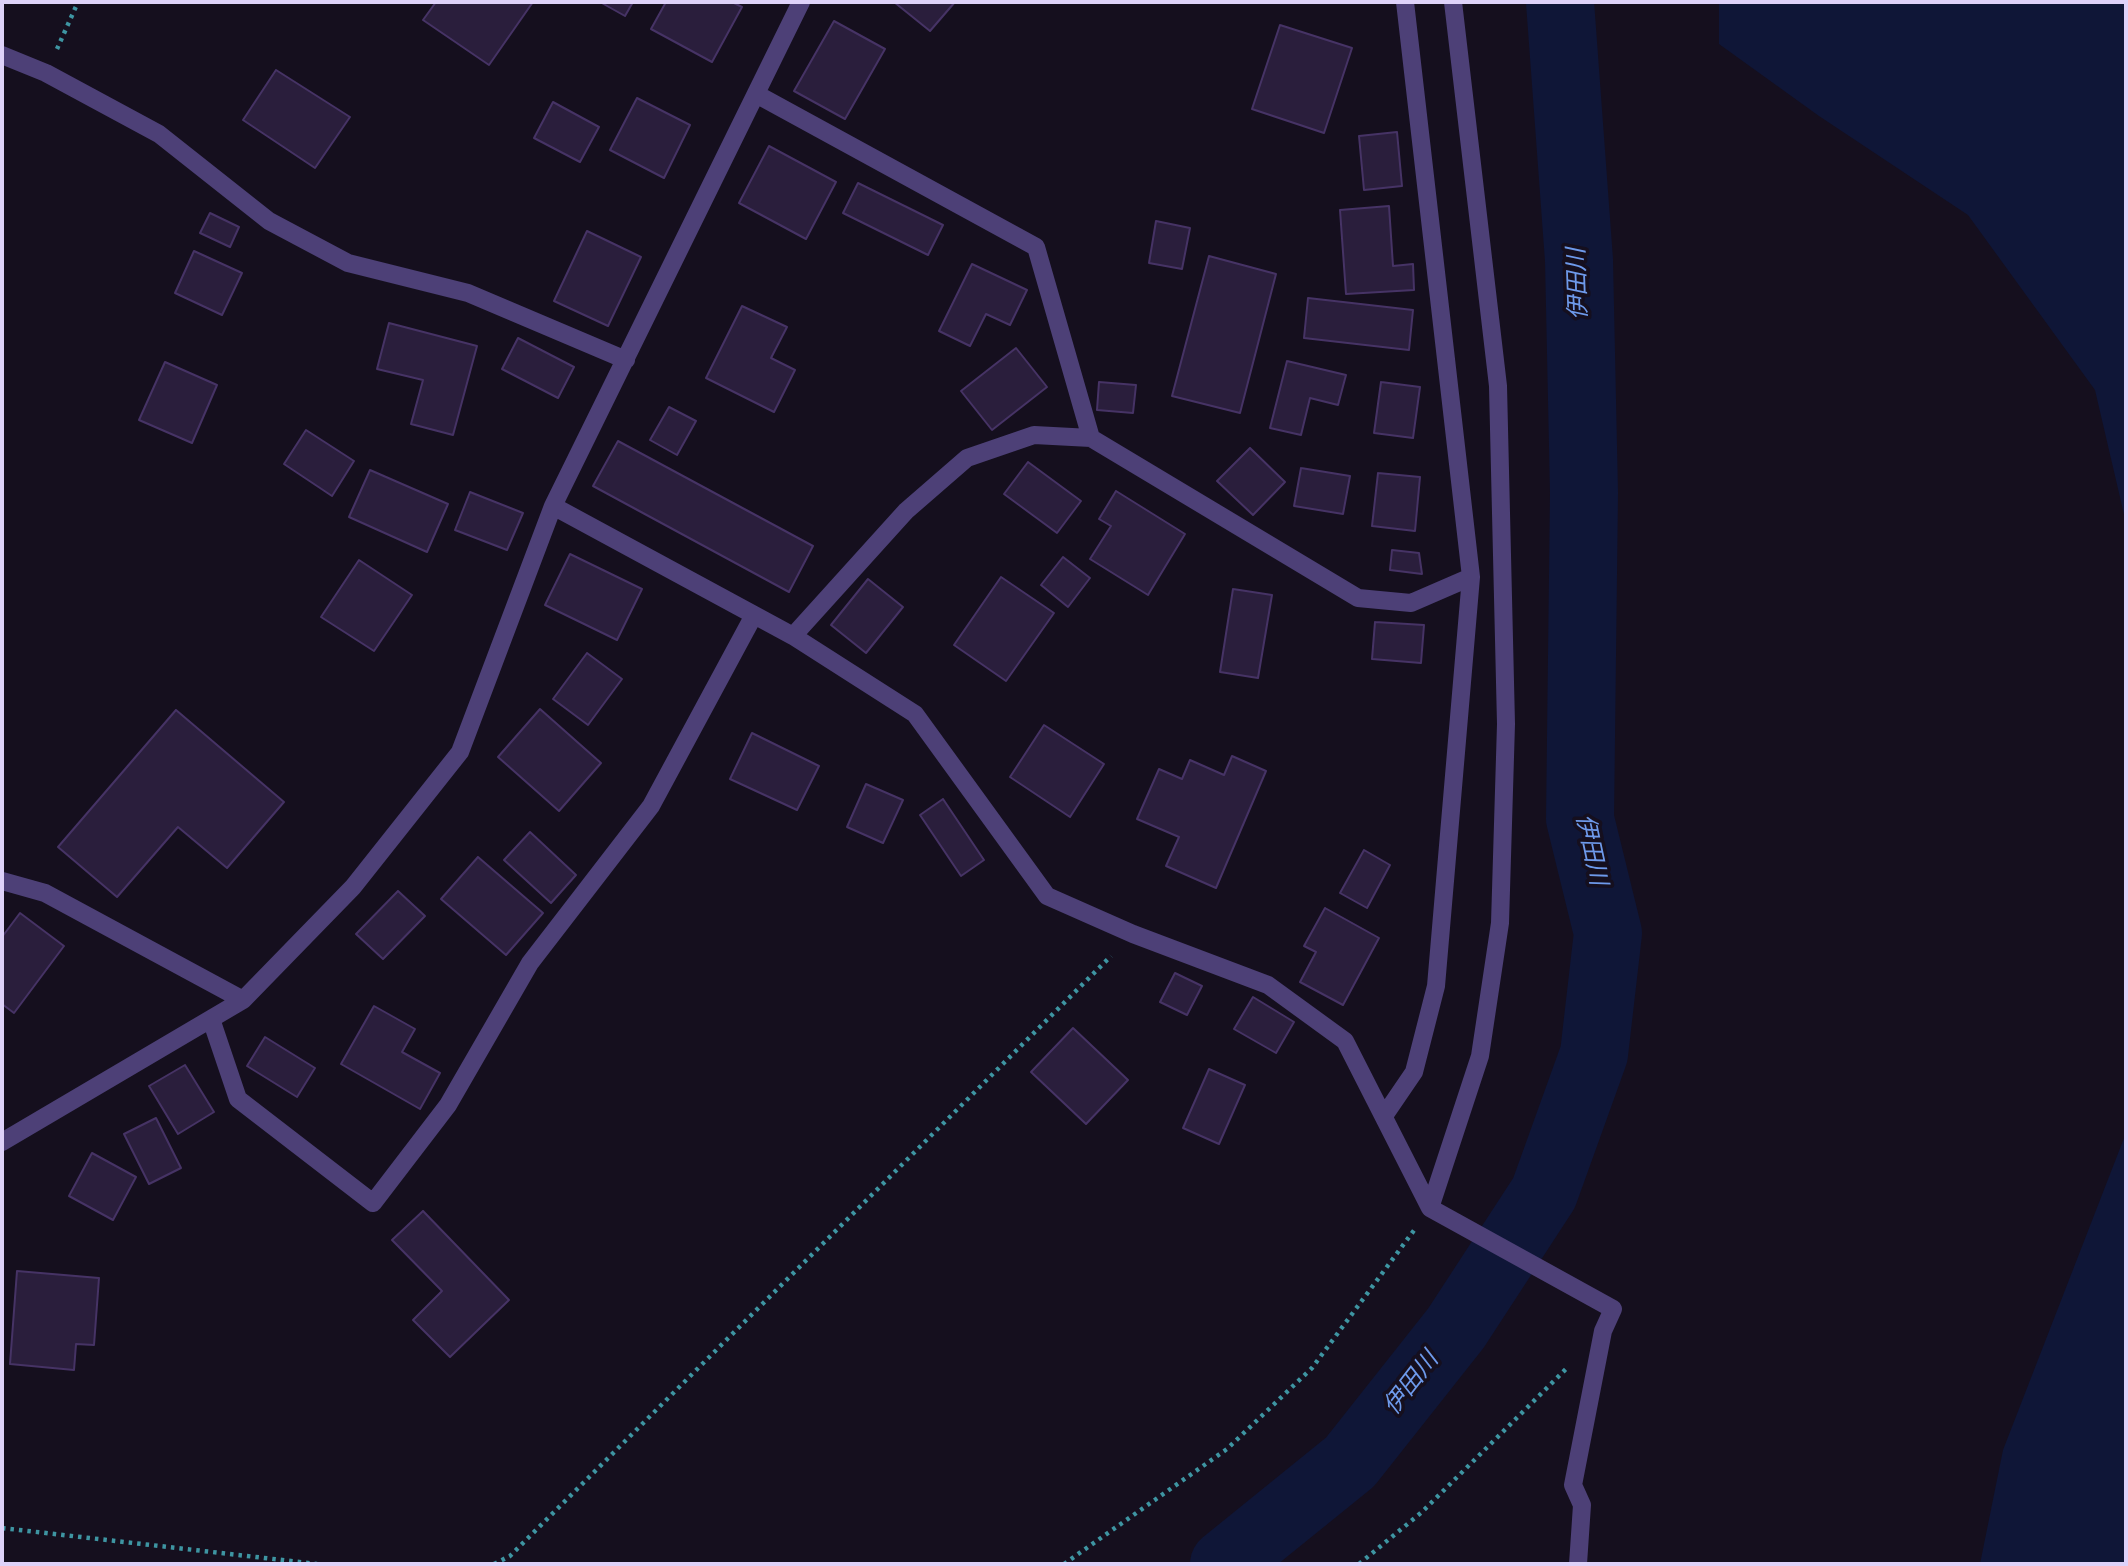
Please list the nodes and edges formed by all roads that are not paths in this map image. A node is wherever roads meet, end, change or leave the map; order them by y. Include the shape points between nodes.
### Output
1 (802, 2) edge
2 (1405, 2) edge
3 (1453, 2) edge
4 (2, 55) edge
5 (756, 94) junction
6 (626, 360) junction
7 (1091, 438) junction
8 (553, 506) junction
9 (1471, 577) junction
10 (754, 615) junction
11 (793, 636) junction
12 (2, 881) edge
13 (243, 1000) junction
14 (211, 1019) junction
15 (1384, 1116) junction
16 (2, 1142) edge
17 (1430, 1208) junction
18 (1578, 1564) edge

1 - 5 street
2 - 9 street
3 - 17 street via 1498,386 1506,724 1500,923 1480,1056
4 - 6 street via 46,73 159,134 269,221 348,263 468,293
5 - 6 street
5 - 7 street via 1036,247
6 - 8 street
7 - 9 street via 1358,598 1411,603
7 - 11 street via 1034,435 967,458 906,511
8 - 10 street
8 - 13 street via 460,752 354,887
9 - 15 street via 1436,986 1415,1072
10 - 11 street
10 - 14 street via 651,806 530,963 448,1105 373,1203 238,1099
11 - 15 street via 915,714 1047,896 1268,985 1345,1041
12 - 13 street via 45,893
13 - 14 street
14 - 16 street
15 - 17 street
17 - 18 street via 1613,1309 1603,1331 1573,1485 1582,1505

